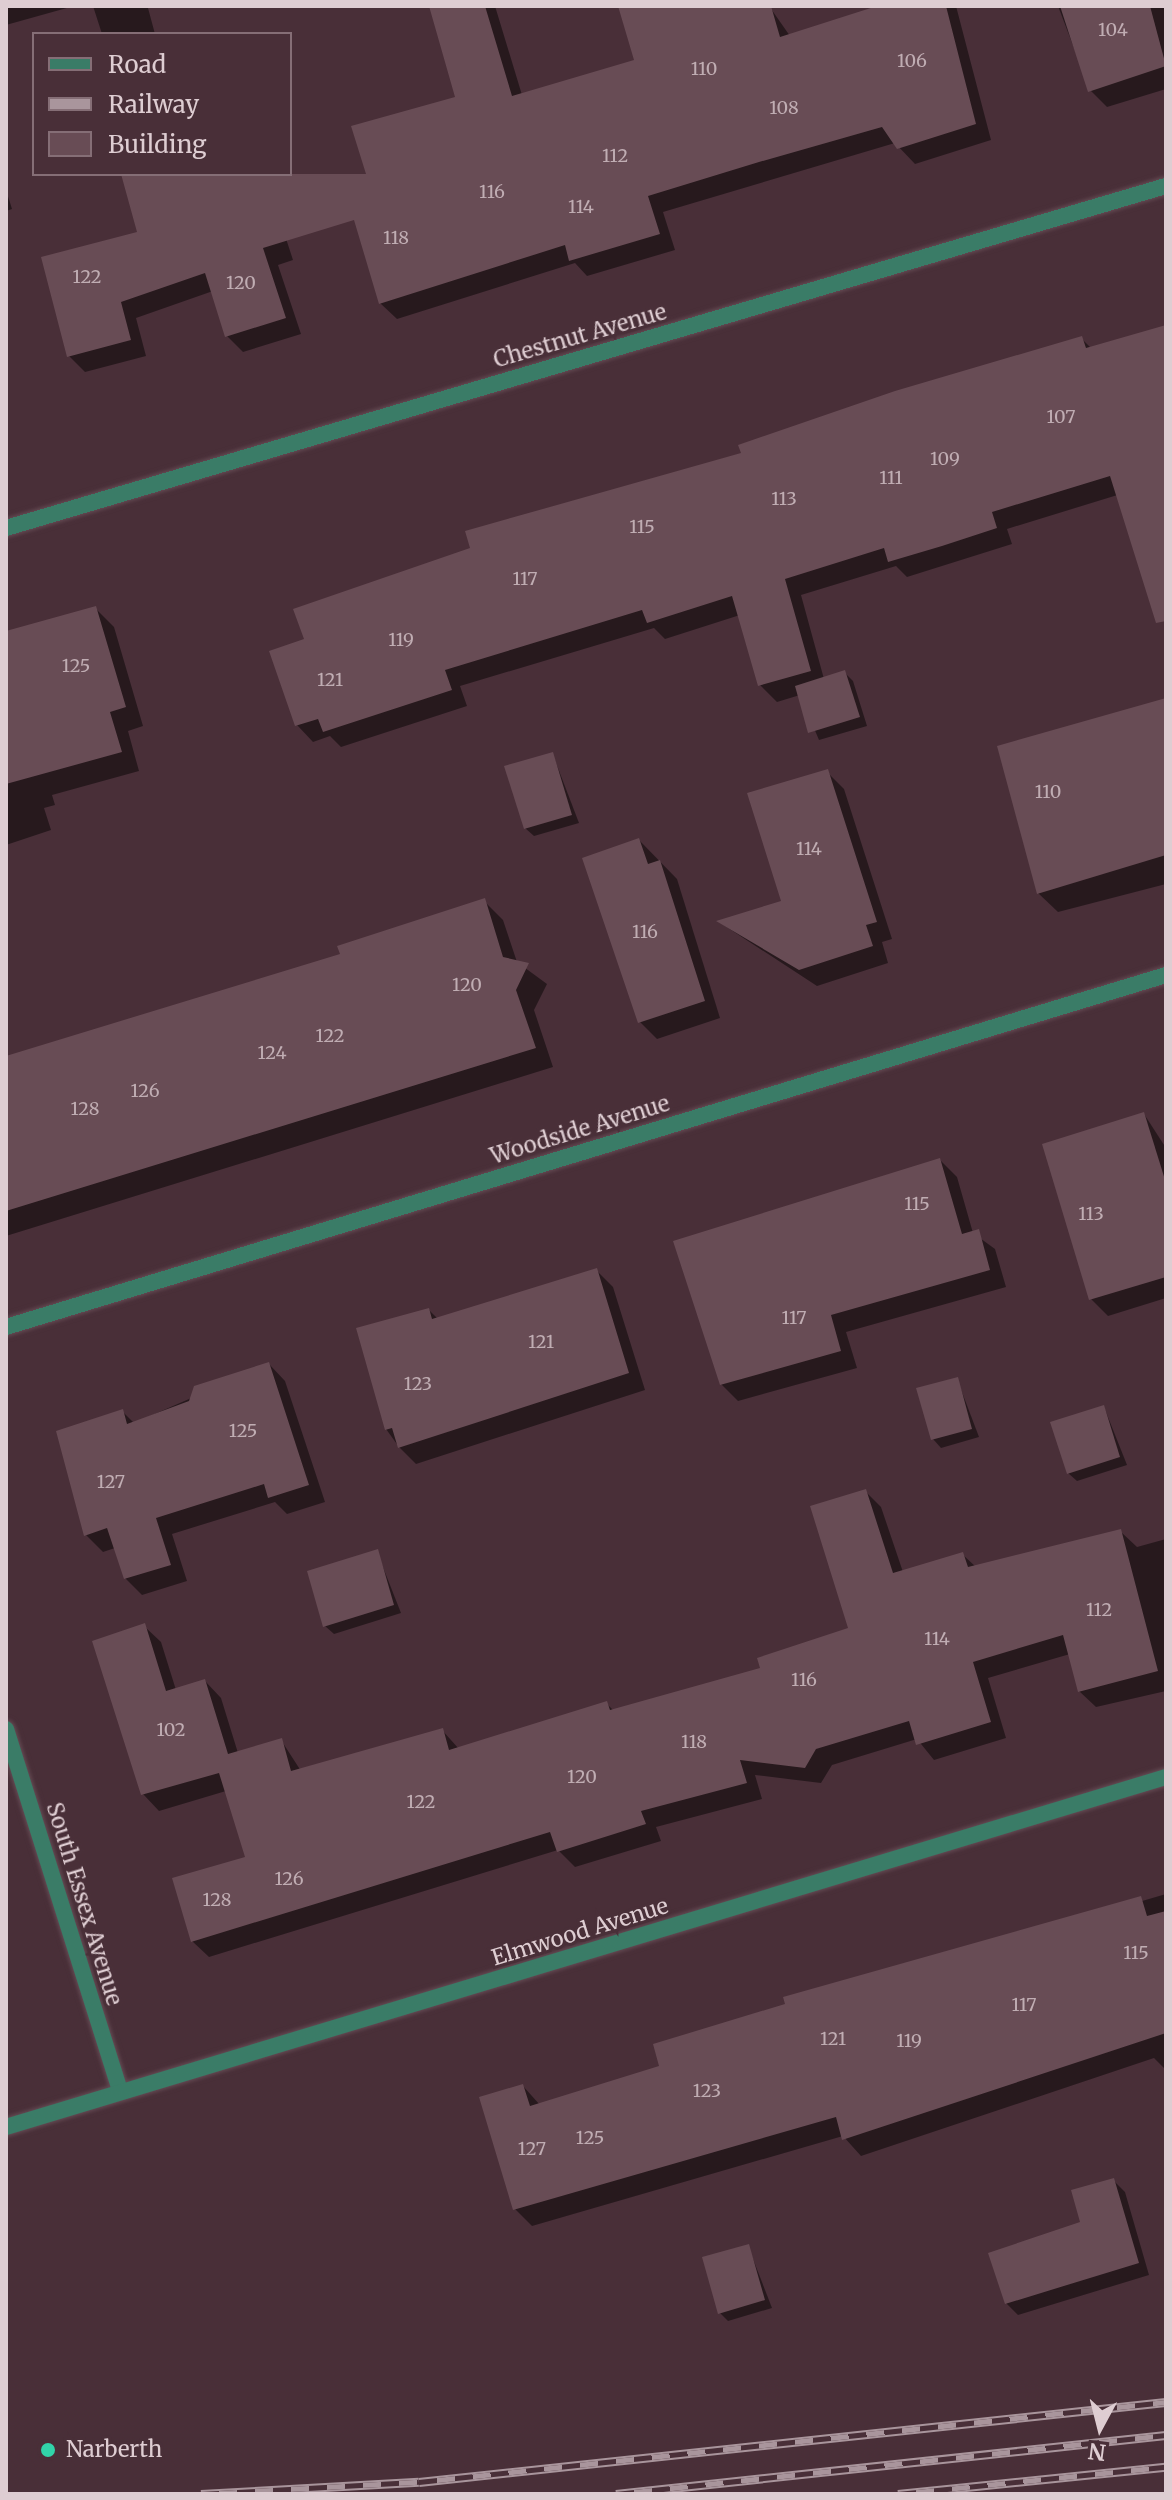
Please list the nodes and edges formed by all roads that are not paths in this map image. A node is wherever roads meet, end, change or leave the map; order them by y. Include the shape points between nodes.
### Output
1 (1166, 186) edge
2 (6, 528) edge
3 (1166, 975) edge
4 (6, 1327) edge
5 (6, 1729) edge
6 (1166, 1777) edge
7 (120, 2091) junction
8 (6, 2127) edge

1 - 2 street, Chestnut Avenue
3 - 4 street, Woodside Avenue
5 - 7 street, South Essex Avenue
6 - 7 street, Elmwood Avenue
7 - 8 street, Elmwood Avenue

